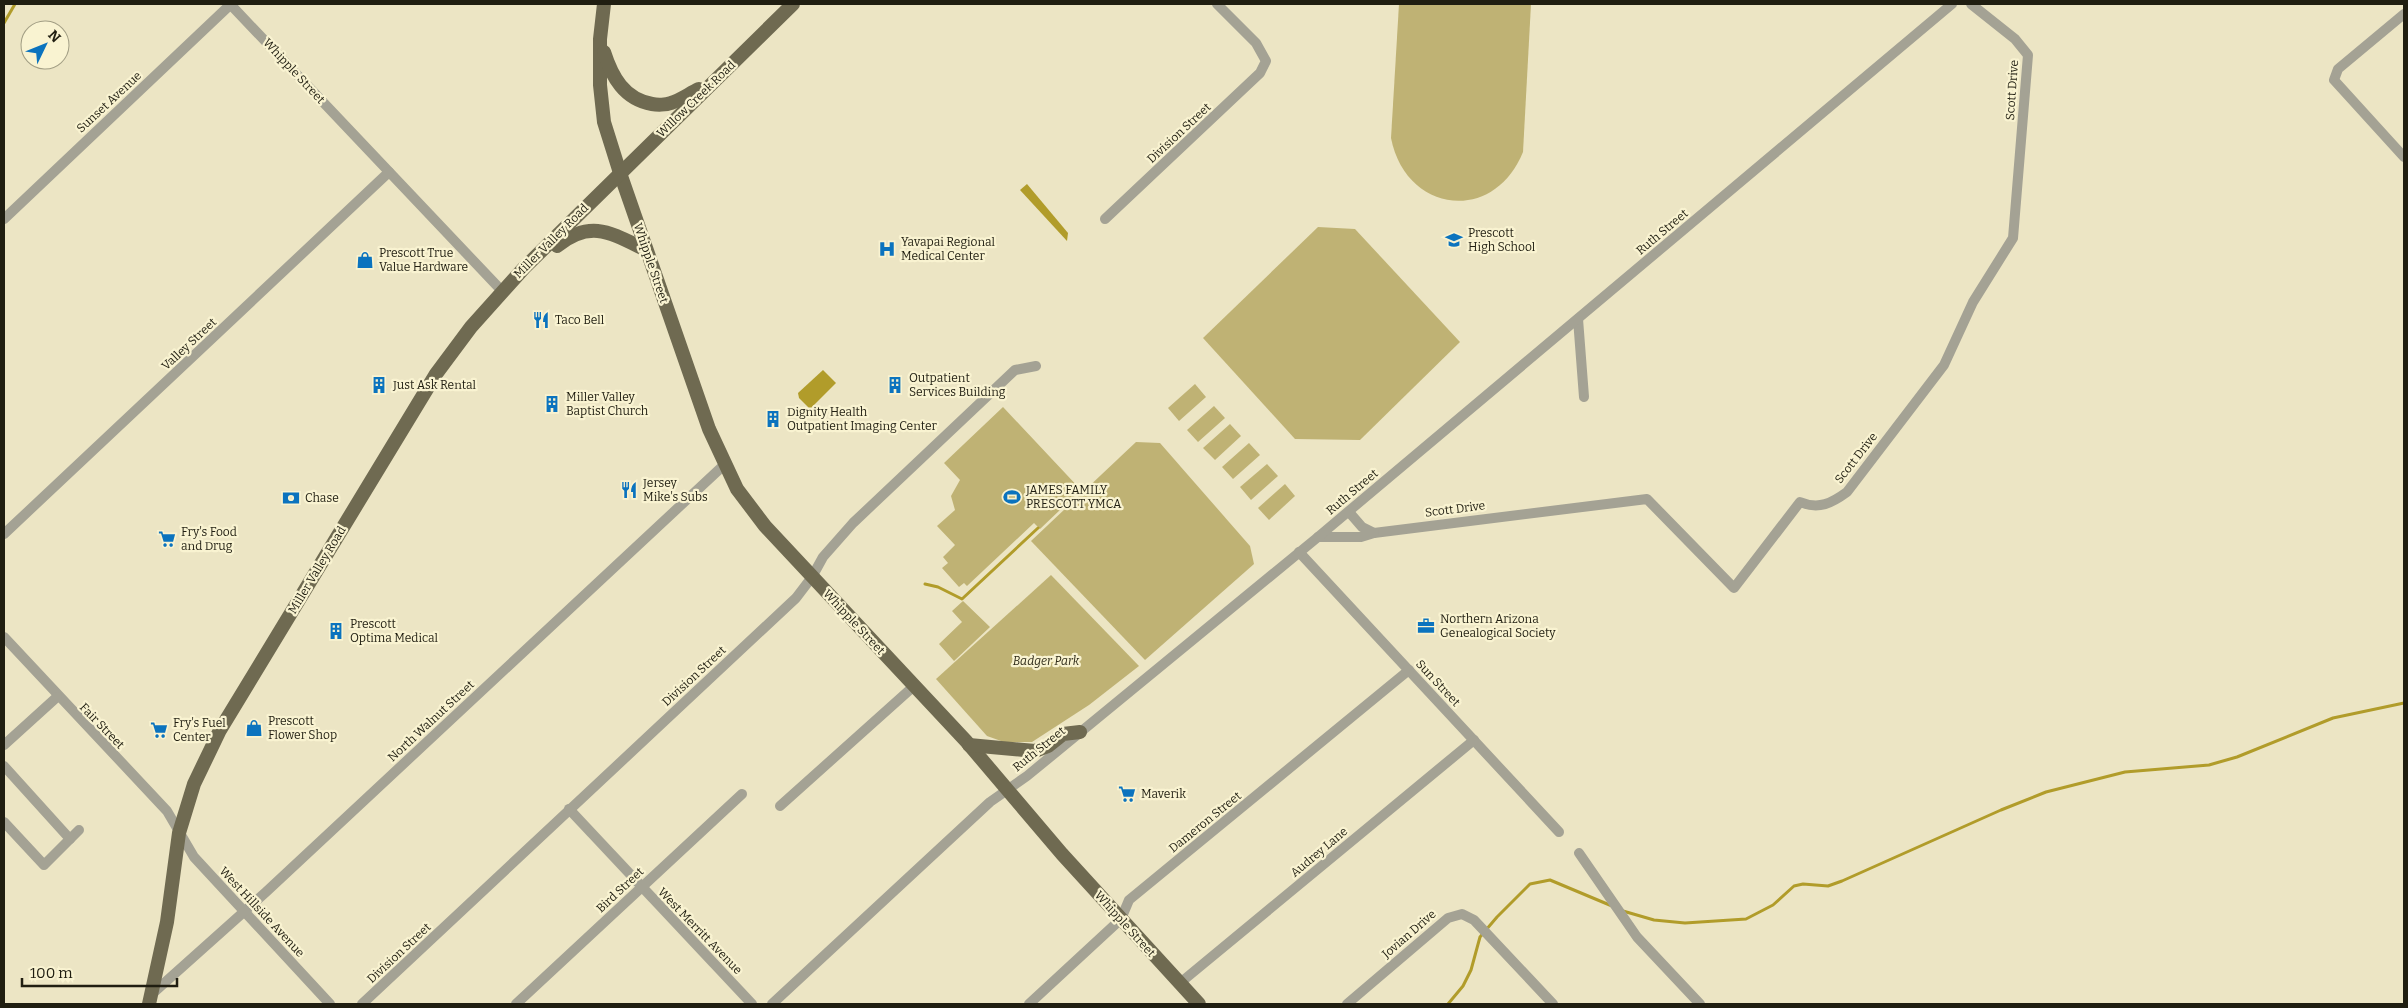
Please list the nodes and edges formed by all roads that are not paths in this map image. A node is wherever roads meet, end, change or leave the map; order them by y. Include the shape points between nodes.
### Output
1 (231, 4) edge
2 (604, 4) edge
3 (793, 4) edge
4 (1217, 4) edge
5 (1952, 4) edge
6 (1971, 4) edge
7 (2404, 14) edge
8 (600, 39) junction
9 (711, 83) junction
10 (2404, 157) edge
11 (390, 172) junction
12 (620, 173) junction
13 (600, 194) joint
14 (4, 218) edge
15 (1105, 219) dead end
16 (646, 250) junction
17 (536, 256) junction
18 (502, 291) junction
19 (1578, 319) junction
20 (1036, 366) dead end
21 (1584, 397) dead end
22 (724, 465) junction
23 (1349, 512) junction
24 (1374, 533) junction
25 (4, 534) edge
26 (1318, 537) junction
27 (1299, 552) junction
28 (812, 578) junction
29 (4, 637) edge
30 (1409, 670) junction
31 (914, 686) junction
32 (57, 696) junction
33 (1080, 732) junction
34 (1474, 740) junction
35 (4, 745) edge
36 (969, 745) junction
37 (4, 766) edge
38 (1007, 790) junction
39 (742, 794) dead end
40 (780, 806) dead end
41 (569, 809) junction
42 (4, 822) edge
43 (79, 830) dead end
44 (1559, 832) dead end
45 (180, 833) junction
46 (70, 839) junction
47 (1578, 853) dead end
48 (641, 887) junction
49 (244, 911) junction
50 (1121, 920) junction
51 (1180, 983) junction
52 (151, 999) edge
53 (330, 1004) edge
54 (362, 1004) edge
55 (516, 1004) edge
56 (752, 1004) edge
57 (772, 1004) edge
58 (1029, 1004) edge
59 (1199, 1004) edge
60 (1346, 1004) edge
61 (1553, 1004) edge
62 (1700, 1004) edge

1 - 11 street, Whipple Street
1 - 14 street, Sunset Avenue
2 - 8 main road, Whipple Street
3 - 9 main road, Willow Creek Road
4 - 15 street, Division Street via 1256,43 1266,61 1260,73
5 - 19 street, Ruth Street
6 - 24 street, Scott Drive via 2015,39 2028,55 2013,238 1973,302 1944,364 1847,492 1832,503 1811,506 1800,502 1734,588 1647,499
7 - 10 street via 2338,69 2334,80
8 - 9 main road via 610,70 620,86 642,102 670,104
8 - 12 main road, Whipple Street via 604,122
9 - 12 main road, Willow Creek Road
11 - 18 street, Whipple Street
11 - 25 street, Valley Street
12 - 13 main road, Willow Creek Road
12 - 16 main road, Whipple Street
13 - 17 main road, Miller Valley Road
16 - 17 main road via 611,234 592,230 572,235 552,250
16 - 22 main road, Whipple Street
17 - 18 main road, Miller Valley Road
18 - 45 main road, Miller Valley Road via 436,374 220,730 194,784
19 - 21 street
19 - 23 street, Ruth Street
20 - 28 street, Division Street via 1015,370 887,490 823,557
22 - 28 main road, Whipple Street via 737,489 765,526
22 - 49 street, North Walnut Street
23 - 24 street via 1362,527
23 - 26 street, Ruth Street
24 - 26 street, Scott Drive via 1361,537
26 - 27 street, Ruth Street
27 - 30 street, Sun Street
27 - 33 street, Ruth Street
28 - 31 main road, Whipple Street
28 - 41 street, Division Street via 796,598
29 - 32 street, Fair Street
30 - 34 street, Sun Street
30 - 50 street, Dameron Street via 1129,900
31 - 36 main road, Whipple Street
31 - 40 street
32 - 35 street
32 - 45 street, Fair Street via 166,811
33 - 36 main road via 1064,734 1035,751
33 - 38 street, Ruth Street
34 - 44 street, Sun Street
34 - 51 street, Audrey Lane
36 - 38 main road, Whipple Street
37 - 46 street
38 - 50 main road, Whipple Street
38 - 57 street, Ruth Street via 990,802
39 - 48 street, Bird Street
41 - 48 street, West Merritt Avenue
41 - 54 street, Division Street
42 - 46 street via 44,865
43 - 46 street
45 - 49 street, West Hillside Avenue via 195,858
45 - 52 main road, Miller Valley Road via 167,922
47 - 62 street via 1637,936
48 - 55 street, Bird Street
48 - 56 street, West Merritt Avenue
49 - 52 street, North Walnut Street
49 - 53 street, West Hillside Avenue
50 - 51 main road, Whipple Street
50 - 58 street, Dameron Street
51 - 59 main road, Whipple Street
60 - 61 street, Jovian Drive via 1448,918 1462,914 1474,920

